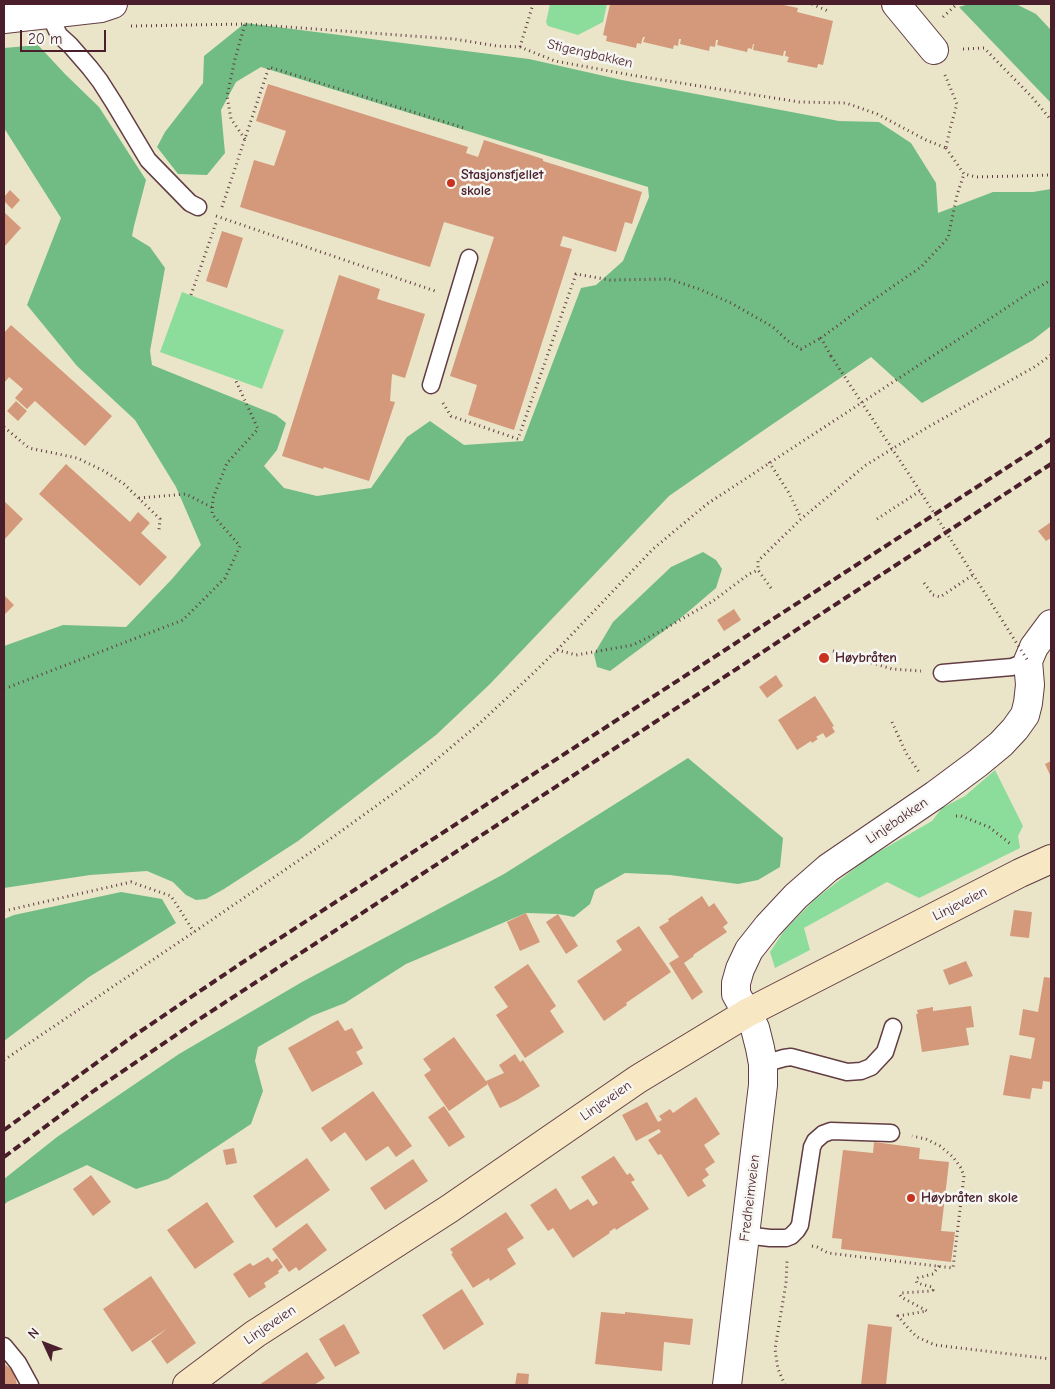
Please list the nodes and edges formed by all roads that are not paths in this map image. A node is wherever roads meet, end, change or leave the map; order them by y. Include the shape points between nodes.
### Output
1 (113, 4) edge
2 (896, 4) edge
3 (50, 14) junction
4 (4, 19) edge
5 (934, 50) road end
6 (198, 207) road end
7 (469, 258) dead end
8 (431, 386) road end
9 (1051, 624) edge
10 (1028, 661) junction
11 (942, 673) road end
12 (1042, 863) edge
13 (747, 1013) junction
14 (893, 1027) dead end
15 (763, 1064) junction
16 (891, 1133) road end
17 (745, 1235) junction
18 (4, 1346) edge
19 (30, 1385) edge
20 (188, 1385) edge
21 (727, 1385) edge

1 - 3 street
2 - 5 street
3 - 4 street
3 - 6 lane via 59,35 104,88 148,160 190,203
7 - 8 lane
9 - 10 street
10 - 11 lane via 1012,667
10 - 13 street, Linjebakken via 1028,703 1015,729 1001,744 935,795 828,868 768,926 750,950 736,983 736,994
12 - 13 street, Linjeveien
13 - 15 street, Fredheimveien via 755,1028
13 - 20 street, Linjeveien via 638,1079 449,1209 255,1334
14 - 15 lane via 885,1052 871,1067 861,1071 846,1072 791,1057
15 - 17 street, Fredheimveien
16 - 17 lane via 831,1131 823,1134 815,1141 810,1153 800,1225 786,1238
17 - 21 street, Fredheimveien
18 - 19 lane

